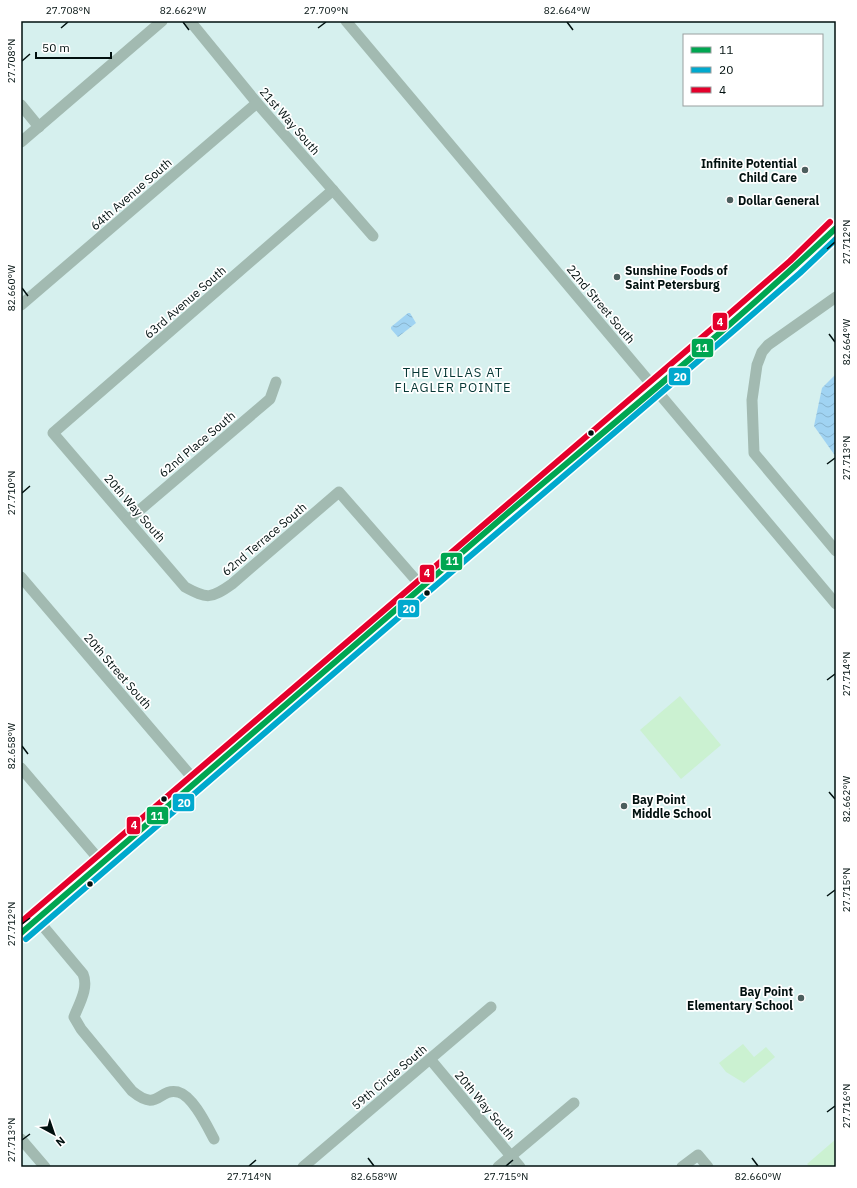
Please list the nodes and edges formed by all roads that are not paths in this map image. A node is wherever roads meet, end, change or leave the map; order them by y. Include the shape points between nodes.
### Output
1 (162, 21) edge
2 (190, 21) edge
3 (346, 21) edge
4 (257, 102) junction
5 (21, 105) edge
6 (39, 127) junction
7 (21, 142) edge
8 (333, 190) junction
9 (836, 228) edge
10 (372, 236) dead end
11 (836, 297) edge
12 (21, 305) edge
13 (276, 382) dead end
14 (654, 388) junction
15 (53, 433) joint
16 (128, 520) junction
17 (836, 551) edge
18 (21, 577) edge
19 (422, 587) junction
20 (200, 595) joint
21 (836, 604) edge
22 (21, 768) edge
23 (196, 782) junction
24 (102, 863) junction
25 (37, 919) junction
26 (21, 933) edge
27 (491, 1007) dead end
28 (430, 1059) junction
29 (574, 1103) dead end
30 (21, 1139) edge
31 (214, 1139) dead end
32 (510, 1156) junction
33 (45, 1167) edge
34 (303, 1167) edge
35 (498, 1167) edge
36 (520, 1167) edge
37 (682, 1167) edge
38 (708, 1167) edge

1 - 6 street
2 - 4 street, 21st Way South
3 - 14 street, 22nd Street South
4 - 8 street, 21st Way South
4 - 12 street, 64th Avenue South
5 - 6 street
6 - 7 street
8 - 10 street, 21st Way South
8 - 15 street, 63rd Avenue South
9 - 14 street
11 - 17 street via 768,345 762,352 757,366 752,400 754,453
13 - 16 street, 62nd Place South via 270,399
14 - 19 street
14 - 21 street, 22nd Street South
15 - 16 street, 20th Way South
16 - 20 street, 20th Way South via 185,587
18 - 23 street, 20th Street South
19 - 20 street, 62nd Terrace South via 339,492 232,584 217,594
19 - 23 street
22 - 24 street
23 - 24 street
24 - 25 street
25 - 26 street
25 - 31 street via 83,974 86,982 84,993 74,1017 80,1029 140,1097 152,1100 168,1092 179,1092 188,1098
27 - 28 street, 59th Circle South
28 - 32 street, 20th Way South
28 - 34 street, 59th Circle South
29 - 32 street
30 - 33 street
32 - 35 street
32 - 36 street, 20th Way South
37 - 38 street via 698,1155

